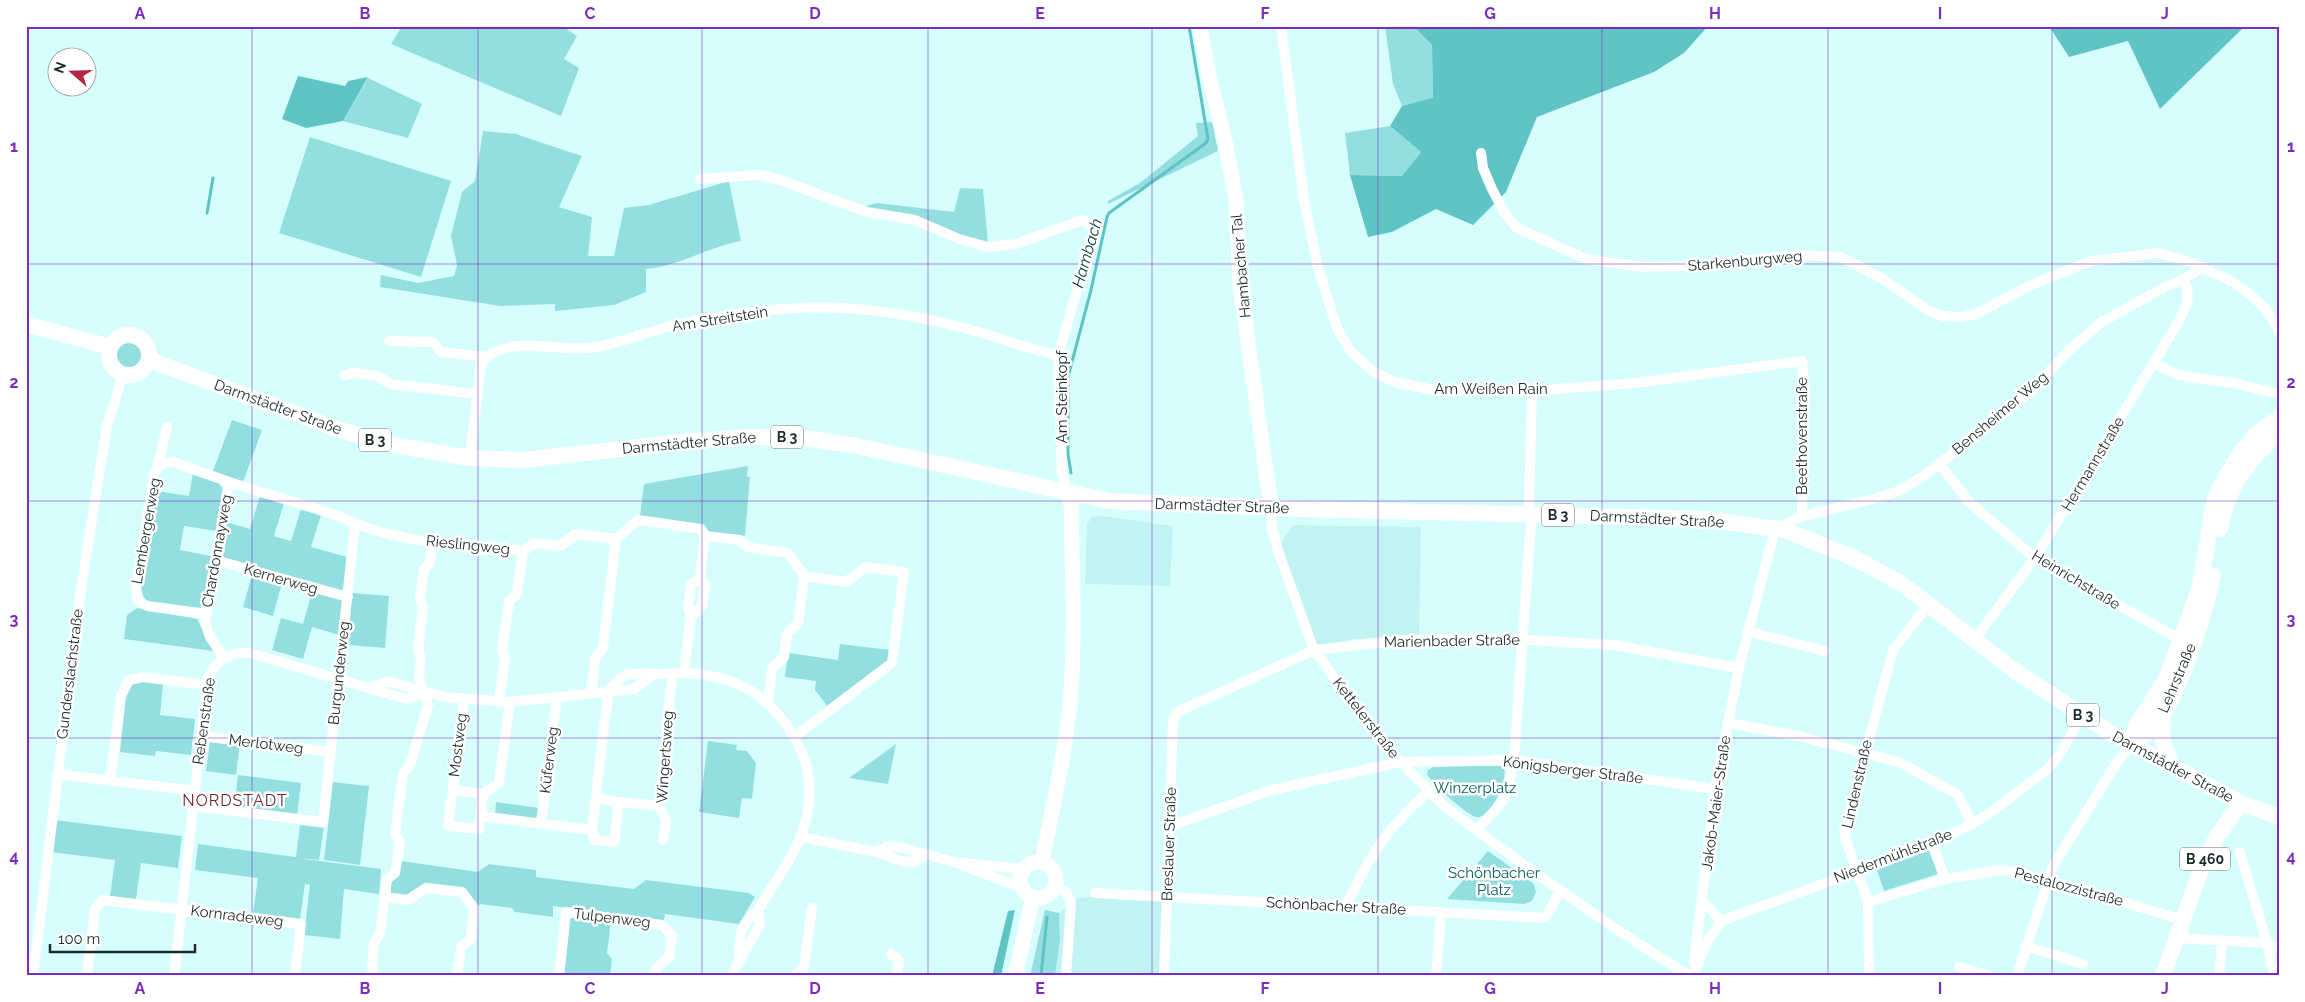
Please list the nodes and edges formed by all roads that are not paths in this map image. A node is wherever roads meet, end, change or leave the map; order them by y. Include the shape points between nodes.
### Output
1 (1200, 26) edge
2 (1282, 26) edge
3 (1480, 153) dead end
4 (700, 179) dead end
5 (2203, 267) junction
6 (2184, 279) junction
7 (26, 324) edge
8 (2279, 331) edge
9 (389, 340) dead end
10 (110, 347) junction
11 (1058, 355) junction
12 (486, 357) junction
13 (148, 360) junction
14 (1796, 361) joint
15 (2154, 363) junction
16 (124, 375) junction
17 (345, 375) dead end
18 (1532, 390) junction
19 (476, 394) junction
20 (2279, 394) edge
21 (2279, 417) edge
22 (167, 427) dead end
23 (2279, 432) edge
24 (470, 458) junction
25 (1940, 464) junction
26 (156, 469) junction
27 (228, 482) junction
28 (1068, 493) junction
29 (1271, 507) junction
30 (1530, 514) junction
31 (1804, 516) junction
32 (355, 524) junction
33 (1779, 529) junction
34 (705, 536) junction
35 (616, 539) junction
36 (438, 543) junction
37 (523, 551) junction
38 (2036, 558) junction
39 (215, 560) junction
40 (804, 576) junction
41 (348, 597) junction
42 (1930, 604) junction
43 (206, 614) junction
44 (1747, 632) junction
45 (1522, 639) junction
46 (1975, 639) junction
47 (2181, 640) junction
48 (1314, 650) junction
49 (1824, 651) dead end
50 (224, 658) junction
51 (1739, 668) junction
52 (678, 673) junction
53 (653, 675) junction
54 (339, 679) junction
55 (207, 685) junction
56 (424, 692) junction
57 (606, 692) junction
58 (591, 694) junction
59 (557, 698) junction
60 (464, 700) junction
61 (499, 702) junction
62 (510, 702) junction
63 (768, 702) junction
64 (1177, 712) joint
65 (2082, 715) junction
66 (2162, 717) junction
67 (1728, 722) junction
68 (201, 736) junction
69 (794, 737) junction
70 (2131, 745) junction
71 (331, 752) junction
72 (1864, 753) junction
73 (1514, 760) junction
74 (1400, 762) junction
75 (2173, 767) junction
76 (58, 774) junction
77 (110, 781) junction
78 (1715, 789) junction
79 (452, 790) junction
80 (195, 791) junction
81 (1430, 791) junction
82 (483, 794) junction
83 (596, 798) junction
84 (619, 802) junction
85 (2241, 803) junction
86 (193, 806) junction
87 (659, 806) junction
88 (480, 816) junction
89 (2279, 817) edge
90 (541, 823) junction
91 (1972, 824) junction
92 (1170, 826) junction
93 (592, 830) junction
94 (1477, 830) junction
95 (801, 837) junction
96 (663, 840) dead end
97 (1932, 844) junction
98 (2240, 852) dead end
99 (1042, 862) junction
100 (956, 863) junction
101 (1024, 869) junction
102 (1858, 871) junction
103 (1945, 879) junction
104 (2047, 880) junction
105 (1054, 886) junction
106 (1561, 890) junction
107 (1028, 892) junction
108 (1095, 893) dead end
109 (1167, 896) junction
110 (385, 897) junction
111 (1703, 901) junction
112 (1868, 902) junction
113 (1346, 906) junction
114 (812, 908) dead end
115 (181, 909) junction
116 (1441, 911) junction
117 (2182, 920) junction
118 (1721, 921) junction
119 (2176, 938) junction
120 (2222, 942) junction
121 (2267, 943) junction
122 (2025, 946) junction
123 (2279, 948) edge
124 (891, 954) dead end
125 (2083, 964) dead end
126 (1959, 967) dead end
127 (33, 976) edge
128 (87, 976) edge
129 (174, 976) edge
130 (295, 976) edge
131 (373, 976) edge
132 (457, 976) edge
133 (559, 976) edge
134 (655, 976) edge
135 (731, 976) edge
136 (795, 976) edge
137 (897, 976) edge
138 (1015, 976) edge
139 (1066, 976) edge
140 (1164, 976) edge
141 (1436, 976) edge
142 (1691, 976) edge
143 (1869, 976) edge
144 (1990, 976) edge
145 (2017, 976) edge
146 (2163, 976) edge
147 (2219, 976) edge
148 (2274, 976) edge

1 - 29 street, Hambacher Tal via 1236,199 1240,284
2 - 18 street, Am Weißen Rain via 1310,231 1331,312 1347,346 1374,372 1406,386 1439,391
3 - 5 street, Starkenburgweg via 1492,189 1517,228 1586,259 1642,267 1692,266 1796,255 1841,257 1883,279 1929,311 1943,316 1976,314 2033,284 2091,262 2159,253
4 - 11 street, Am Steinkopf via 758,175 777,179 867,212 914,220 959,240 988,247 1016,244 1082,220 1089,223 1093,236
5 - 6 street, Bensheimer Weg
5 - 8 street, Starkenburgweg via 2248,292 2266,309
6 - 15 street, Hermannstraße via 2189,302
6 - 25 street, Bensheimer Weg via 2091,330 2030,392
7 - 10 main road
9 - 12 street via 433,342 441,352
10 - 13 main road via 121,336 138,336 148,349
10 - 16 main road via 110,364
11 - 12 street, Am Streitstein via 1031,350 964,328 886,313 786,309 725,315 595,347 566,350 503,347
11 - 28 street, Am Steinkopf via 1062,472
12 - 19 street via 481,364
13 - 16 main road via 138,373
13 - 24 main road, Darmstädter Straße / B 3 via 336,429 388,444
14 - 18 street, Am Weißen Rain via 1635,383
14 - 31 street, Beethovenstraße via 1802,361 1806,392
15 - 20 street via 2178,375
15 - 38 street, Hermannstraße
16 - 76 street, Gunderslachstraße via 107,426 81,588
17 - 19 street via 378,376 390,384
18 - 30 street
19 - 24 street
21 - 47 main road, Lehrstraße via 2241,452 2220,487 2214,502 2200,586
22 - 26 street
23 - 66 main road, Lehrstraße via 2249,461 2231,488 2206,605
24 - 28 main road, Darmstädter Straße / B 3 via 524,460 690,441 804,438 857,446
25 - 31 street, Bensheimer Weg via 1899,491
25 - 38 street, Heinrichstraße via 1968,501
26 - 27 street, Lembergerweg via 167,461 173,462
26 - 43 street, Lembergerweg via 136,596 147,606
27 - 32 street, Chardonnayweg via 340,516
27 - 39 street, Chardonnayweg
28 - 29 main road, Darmstädter Straße / B 3 via 1139,504
28 - 99 street via 1074,598 1070,702 1060,777
29 - 30 main road, Darmstädter Straße / B 3
29 - 48 street, Kettelerstraße via 1272,530 1279,554
30 - 33 main road, Darmstädter Straße / B 3 via 1705,519
30 - 45 street
31 - 33 street, Bensheimer Weg
32 - 36 street, Rieslingweg via 393,536
32 - 41 street, Burgunderweg
33 - 42 main road, Darmstädter Straße / B 3 via 1854,558 1902,584
33 - 44 street, Jakob-Maier-Straße
34 - 35 street via 701,528 638,520
34 - 40 street via 740,540 747,547 788,553
34 - 52 street, Wingertsweg via 700,578 691,585 688,606 691,617
35 - 37 street, Rieslingweg via 576,534 560,546 534,543
35 - 58 street via 603,648 595,659
36 - 37 street, Rieslingweg via 483,550 488,546
36 - 56 street via 432,548 430,563 424,569 420,600 423,606 418,650 421,655 419,678
37 - 61 street via 517,594 509,600
38 - 46 street, Hermannstraße
38 - 47 street, Heinrichstraße
39 - 41 street, Kernerweg
39 - 43 street, Chardonnayweg
40 - 63 street via 798,623 787,634 784,657 772,668
40 - 69 street via 846,582 866,567 904,572 892,663
41 - 54 street, Burgunderweg
42 - 46 main road, Darmstädter Straße / B 3
42 - 72 street, Lindenstraße via 1892,650
43 - 50 street, Chardonnayweg via 207,630
44 - 49 street
44 - 51 street, Jakob-Maier-Straße
45 - 48 street, Marienbader Straße via 1405,640
45 - 51 street, Marienbader Straße via 1614,645
45 - 73 street
46 - 65 main road, Darmstädter Straße / B 3
47 - 70 main road, Lehrstraße via 2164,681 2136,726
48 - 64 street, Marienbader Straße
48 - 74 street, Kettelerstraße via 1382,743
50 - 54 street, Rebenstraße via 233,653 250,653
50 - 55 street, Rebenstraße via 214,666
51 - 67 street, Jakob-Maier-Straße
52 - 53 street, Rebenstraße
52 - 63 street, Rebenstraße via 726,679
52 - 87 street, Wingertsweg via 666,728 668,737
53 - 57 street, Rebenstraße via 634,689
53 - 57 street, Rebenstraße via 626,675
54 - 56 street, Rebenstraße via 370,688 388,681
54 - 71 street, Burgunderweg
55 - 68 street, Rebenstraße
55 - 77 street via 143,677 129,680 121,696
56 - 60 street, Rebenstraße
56 - 110 street via 428,705 410,765 404,774 395,834 400,842 396,872 387,879
57 - 58 street, Rebenstraße
57 - 83 street via 608,702
58 - 59 street, Rebenstraße
59 - 62 street, Rebenstraße
59 - 90 street, Küferweg
60 - 61 street, Rebenstraße
60 - 79 street, Mostweg
61 - 62 street, Rebenstraße
62 - 82 street via 498,783
63 - 69 street, Rebenstraße
64 - 92 street, Breslauer Straße via 1173,721
65 - 70 main road, Darmstädter Straße / B 3
65 - 91 street, Niedermühlstraße via 2062,752 2049,768
66 - 70 main road, Lehrstraße via 2148,734
66 - 75 main road via 2161,734
67 - 72 street
67 - 78 street, Jakob-Maier-Straße
68 - 71 street, Merlotweg
68 - 80 street, Rebenstraße
69 - 95 street, Rebenstraße via 806,760 808,776 808,817
70 - 75 main road, Darmstädter Straße / B 3
70 - 104 street via 2116,764
71 - 86 street, Burgunderweg via 323,822
72 - 91 street via 1899,762 1958,795
72 - 102 street, Lindenstraße via 1845,830
73 - 74 street, Königsberger Straße
73 - 78 street, Königsberger Straße
73 - 94 street via 1503,801
74 - 81 street, Kettelerstraße
74 - 92 street, Königsberger Straße via 1272,790
75 - 85 main road, Darmstädter Straße / B 3
76 - 77 street
76 - 127 street, Gunderslachstraße
77 - 80 street
78 - 111 street, Jakob-Maier-Straße
79 - 82 street, Mostweg
79 - 88 street, Mostweg via 448,826 479,830
80 - 86 street, Rebenstraße
81 - 94 street, Kettelerstraße via 1444,806
81 - 113 street via 1403,814 1380,842
82 - 88 street
83 - 84 street
83 - 93 street
84 - 87 street
84 - 93 street via 614,842 594,840
85 - 89 main road, B 3
85 - 117 main road, B 460 via 2206,857
86 - 115 street, Rebenstraße
87 - 96 street, Wingertsweg via 666,821
88 - 90 street
90 - 93 street
91 - 97 street, Niedermühlstraße
92 - 109 street, Breslauer Straße
94 - 106 street, Kettelerstraße
95 - 100 street via 909,862 926,855
95 - 135 street, Rebenstraße via 740,934 740,959
97 - 102 street, Niedermühlstraße
97 - 103 street
98 - 121 street
99 - 101 street via 1032,863
99 - 105 street via 1052,869 1056,880
100 - 101 street
100 - 107 street
101 - 107 street via 1020,878
102 - 112 street, Lindenstraße
102 - 118 street, Niedermühlstraße
103 - 104 street, Pestalozzistraße via 2000,870
103 - 112 street, Pestalozzistraße
104 - 117 street, Pestalozzistraße
104 - 122 street
105 - 107 street via 1048,894
105 - 139 street via 1066,892 1071,903
106 - 116 street, Schönbacher Straße via 1545,918
106 - 142 street, Kettelerstraße
107 - 138 street
108 - 109 street, Schönbacher Straße
109 - 113 street, Schönbacher Straße
109 - 140 street, Breslauer Straße
110 - 131 street via 380,933 374,943
110 - 132 street via 408,900 426,888 462,892 470,900 474,909 471,939 461,947
111 - 118 street
111 - 142 street, Jakob-Maier-Straße
112 - 143 street, Lindenstraße
113 - 116 street, Schönbacher Straße
114 - 136 street via 804,968
115 - 128 street via 102,900 95,909
115 - 129 street, Rebenstraße
115 - 130 street, Kornradeweg via 301,924
116 - 141 street
117 - 119 main road, B 460
118 - 142 street
119 - 120 street
119 - 146 main road, B 460
120 - 121 street
120 - 147 street
121 - 123 street
121 - 148 street
122 - 125 street
122 - 145 street
124 - 137 street via 899,960
126 - 144 street
133 - 134 street, Tulpenweg via 566,912 662,924 672,935 669,957 656,969

